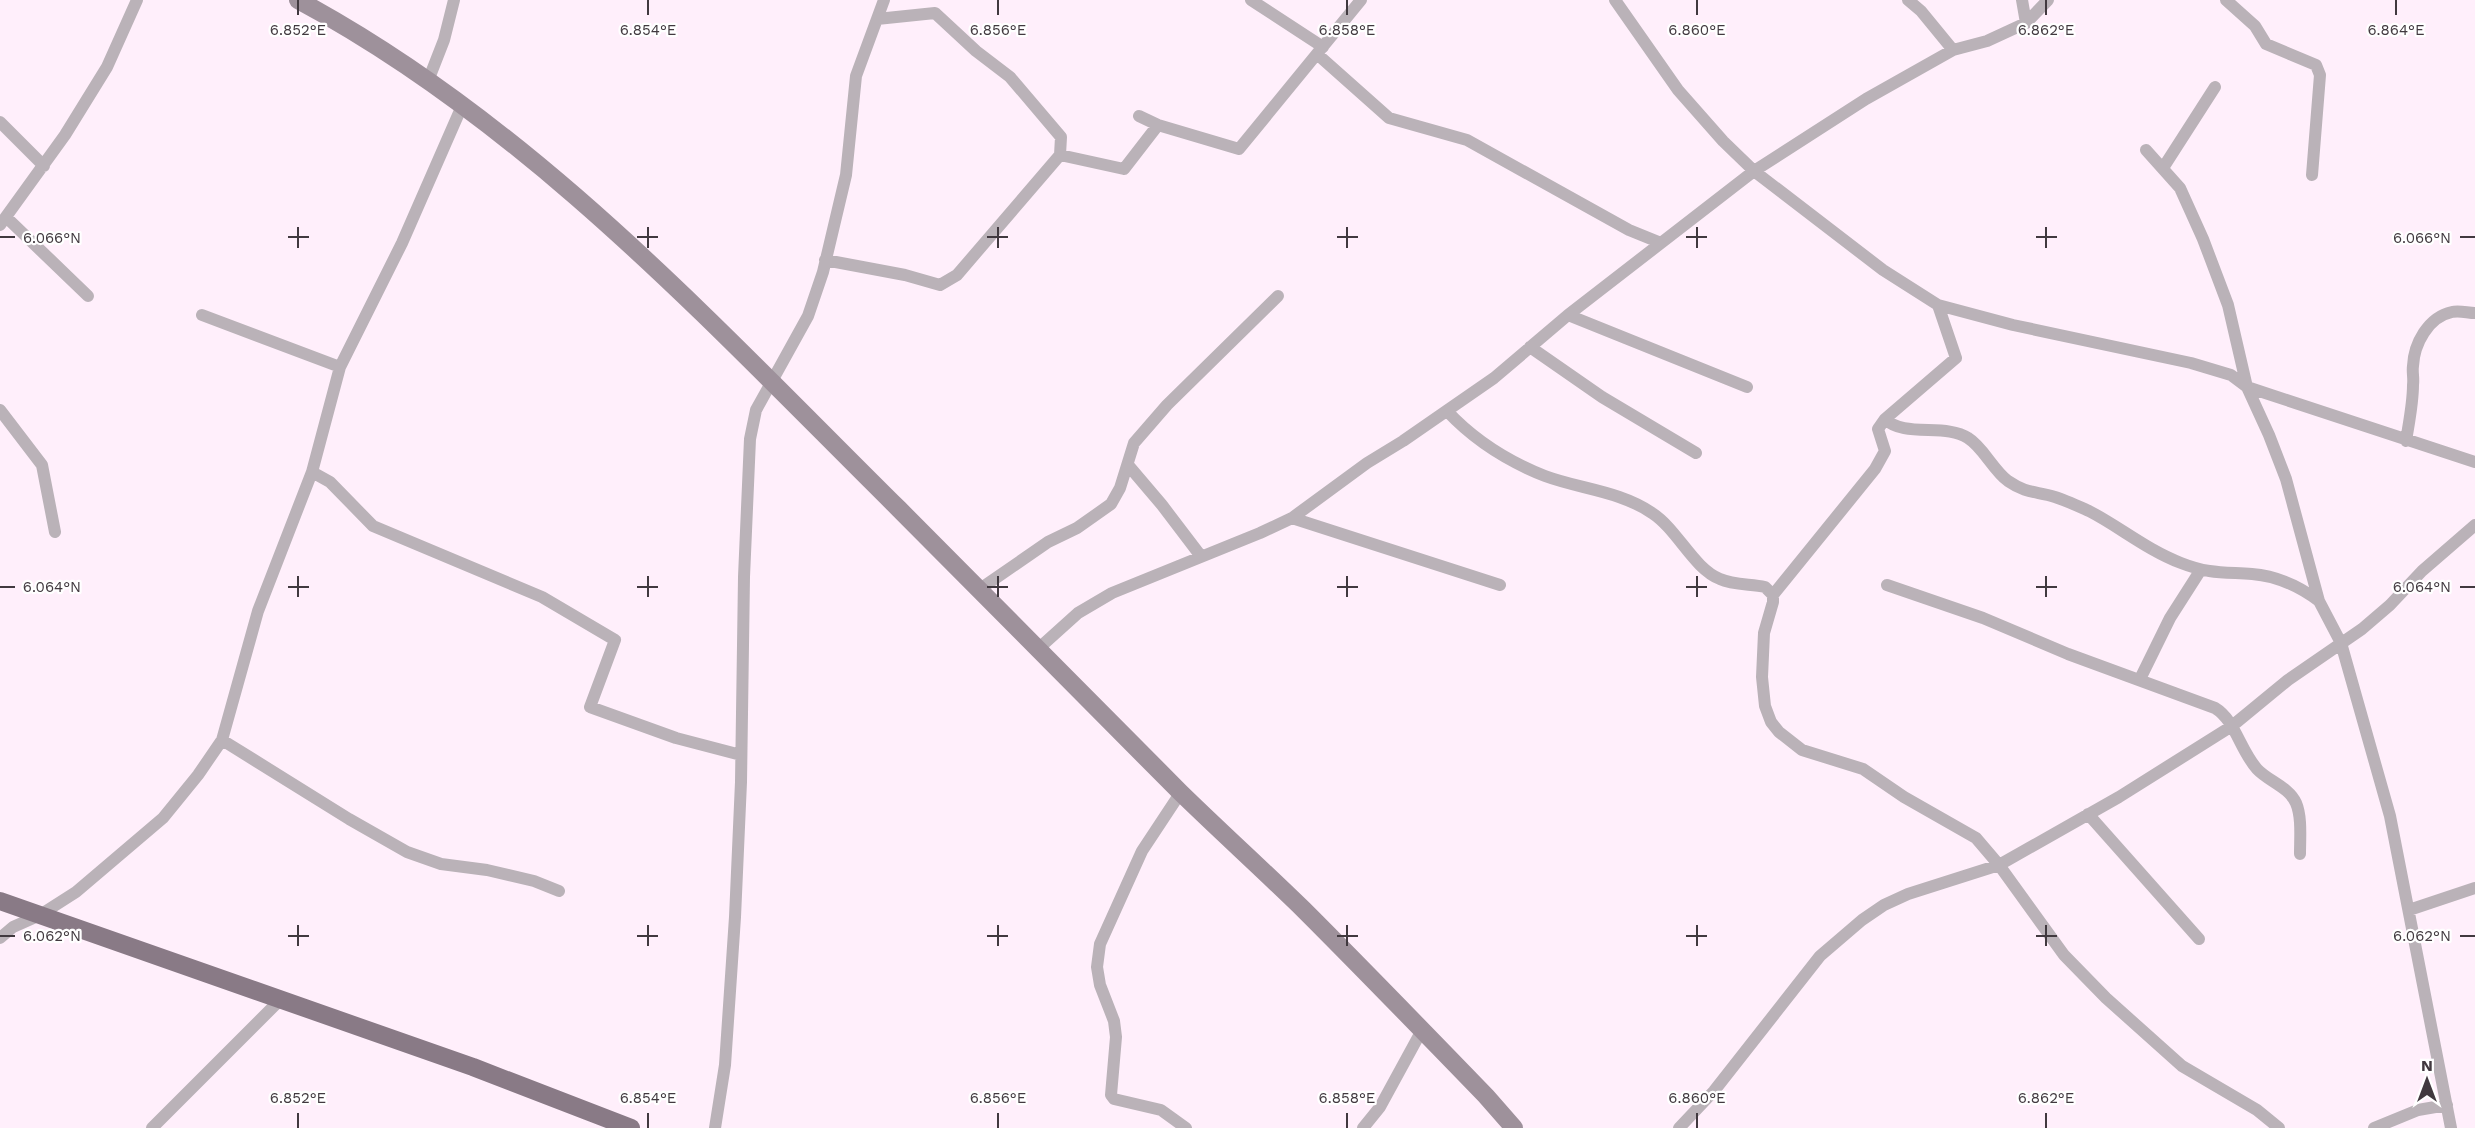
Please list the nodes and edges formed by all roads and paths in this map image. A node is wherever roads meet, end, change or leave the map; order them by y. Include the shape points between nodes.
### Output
1 (137, 0) edge
2 (298, 0) edge
3 (454, 0) edge
4 (884, 0) edge
5 (1251, 0) edge
6 (1360, 0) edge
7 (1616, 0) edge
8 (1908, 0) edge
9 (2022, 0) edge
10 (2048, 0) edge
11 (2226, 0) edge
12 (877, 19) junction
13 (2026, 23) junction
14 (1953, 50) junction
15 (1320, 51) junction
16 (428, 81) junction
17 (2215, 87) dead end
18 (462, 106) junction
19 (1139, 116) dead end
20 (0, 122) edge
21 (1158, 125) junction
22 (2145, 150) dead end
23 (1060, 155) junction
24 (44, 166) junction
25 (2163, 168) junction
26 (1754, 171) junction
27 (2312, 175) dead end
28 (3, 222) edge
29 (1661, 243) junction
30 (825, 260) junction
31 (88, 296) dead end
32 (1278, 296) dead end
33 (1938, 305) junction
34 (2475, 314) edge
35 (202, 315) dead end
36 (1568, 315) junction
37 (1530, 347) junction
38 (340, 367) junction
39 (771, 383) junction
40 (1747, 387) dead end
41 (2247, 387) junction
42 (0, 410) edge
43 (1447, 411) junction
44 (1885, 419) junction
45 (2406, 441) junction
46 (1696, 453) dead end
47 (2475, 462) edge
48 (1128, 465) junction
49 (312, 472) junction
50 (1292, 518) junction
51 (2475, 525) edge
52 (55, 531) dead end
53 (1200, 555) junction
54 (2200, 571) junction
55 (1500, 585) dead end
56 (1887, 585) dead end
57 (980, 590) junction
58 (1773, 595) junction
59 (2319, 601) junction
60 (2341, 643) junction
61 (1038, 648) junction
62 (2140, 679) junction
63 (2232, 726) junction
64 (222, 740) junction
65 (741, 755) junction
66 (1180, 792) junction
67 (2088, 814) junction
68 (2300, 854) dead end
69 (1999, 865) junction
70 (2475, 888) edge
71 (560, 891) dead end
72 (0, 901) edge
73 (2409, 910) junction
74 (40, 915) junction
75 (0, 938) edge
76 (2199, 939) dead end
77 (281, 999) junction
78 (1422, 1030) junction
79 (2447, 1105) junction
80 (152, 1128) edge
81 (631, 1128) edge
82 (715, 1128) edge
83 (1186, 1128) edge
84 (1363, 1128) edge
85 (1514, 1128) edge
86 (1679, 1128) edge
87 (2279, 1128) edge
88 (2374, 1128) edge
89 (2451, 1128) edge

1 - 24 street via 107,67
2 - 16 main road via 376,45
3 - 16 street
4 - 12 street
5 - 15 street
6 - 15 street
7 - 26 street via 1678,90
8 - 14 street
9 - 13 street
10 - 13 street
11 - 27 street via 2255,26 2266,44 2316,65 2320,75
12 - 23 street via 935,13 1010,77 1062,137
12 - 30 street via 856,76 846,176
13 - 14 street via 1987,41
14 - 26 street via 1866,99
15 - 21 street via 1239,148
15 - 29 street via 1389,118 1467,140 1629,230
16 - 18 main road
17 - 25 street
18 - 38 street via 402,243
18 - 39 main road via 615,232
19 - 21 street
20 - 24 street
21 - 23 street via 1124,169
22 - 25 street
23 - 30 street via 957,275 940,285
24 - 28 street
25 - 41 street via 2180,188 2203,239 2228,305
26 - 29 street
26 - 33 street via 1883,270
28 - 31 street
29 - 36 street
30 - 39 street via 808,316
32 - 48 street via 1150,424 1134,443
33 - 41 street via 2192,363 2231,375
33 - 44 street via 1956,358
34 - 45 street via 2453,311 2440,316 2422,336 2415,351
35 - 38 street
36 - 37 street
36 - 40 street
37 - 43 street
37 - 46 street via 1602,397
38 - 49 street
39 - 57 main road
39 - 65 street via 756,410 750,439
41 - 45 street
41 - 59 street via 2286,479
42 - 52 street via 42,465
43 - 50 street via 1366,463
43 - 58 street via 1468,433 1508,459 1545,476 1636,503 1654,514 1712,576 1765,587
44 - 54 street via 1890,424 1954,432 1969,438 2007,480 2027,492 2087,510 2141,544
44 - 58 street via 1878,429 1885,451 1875,469
45 - 47 street
48 - 53 street
48 - 57 street via 1112,504 1048,542
49 - 64 street via 258,611
49 - 65 street via 330,482 373,526 542,597 615,640 590,707 676,738
50 - 53 street
50 - 55 street
51 - 60 street via 2390,605
53 - 61 street via 1112,593 1078,613
54 - 59 street via 2271,578 2291,584
54 - 62 street via 2170,618
56 - 62 street
57 - 61 main road
58 - 69 street via 1764,633 1762,677 1765,706 1779,732 1802,750 1863,769 1976,838
59 - 60 street
60 - 63 street
60 - 73 street via 2390,816
61 - 66 main road
62 - 63 street via 2215,708 2224,713
63 - 67 street
63 - 68 street via 2257,769 2288,791 2297,804
64 - 71 street via 407,852 441,864 534,881
64 - 74 street via 163,818 76,892
65 - 82 street via 725,1065
66 - 78 main road
66 - 83 street via 1142,851 1100,944 1097,967 1114,1021 1114,1099 1161,1110
67 - 69 street
67 - 76 street
69 - 86 street via 1884,905 1838,939
69 - 87 street via 2064,955 2106,998 2182,1066 2257,1110
70 - 73 street
72 - 74 main road
73 - 79 street
74 - 75 street via 13,927
74 - 77 main road
77 - 80 street
77 - 81 main road
78 - 84 street via 1380,1107
78 - 85 main road
79 - 88 street via 2418,1110
79 - 89 street

